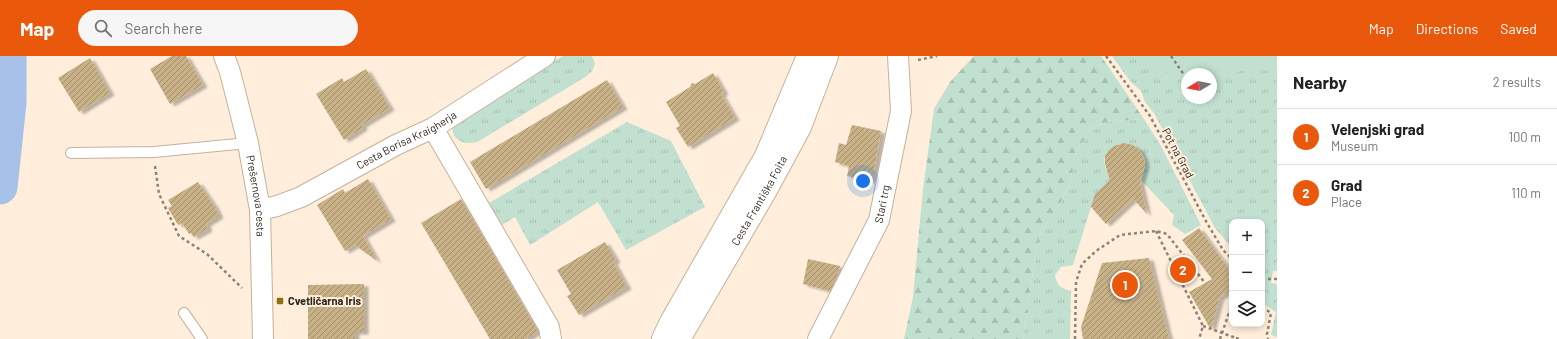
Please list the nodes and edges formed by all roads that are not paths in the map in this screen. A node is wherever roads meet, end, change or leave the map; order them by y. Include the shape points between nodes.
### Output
1 (224, 56) edge
2 (545, 56) edge
3 (808, 56) edge
4 (827, 56) edge
5 (898, 56) edge
6 (433, 128) junction
7 (248, 143) junction
8 (71, 153) dead end
9 (260, 210) junction
10 (184, 313) dead end
11 (202, 339) edge
12 (263, 339) edge
13 (551, 339) edge
14 (663, 339) edge
15 (679, 339) edge
16 (818, 339) edge

1 - 7 street, Prešernova cesta
2 - 6 street, Cesta Borisa Kraigherja
3 - 14 main road, Cesta Františka Foita via 766,156 670,322
4 - 15 main road, Cesta Františka Foita via 800,127
5 - 16 street, Stari trg via 901,111 879,220
6 - 9 street, Cesta Borisa Kraigherja via 396,145 301,197
6 - 13 street via 549,327
7 - 8 lane via 154,152
7 - 9 street, Prešernova cesta
9 - 12 street, Prešernova cesta
10 - 11 lane

